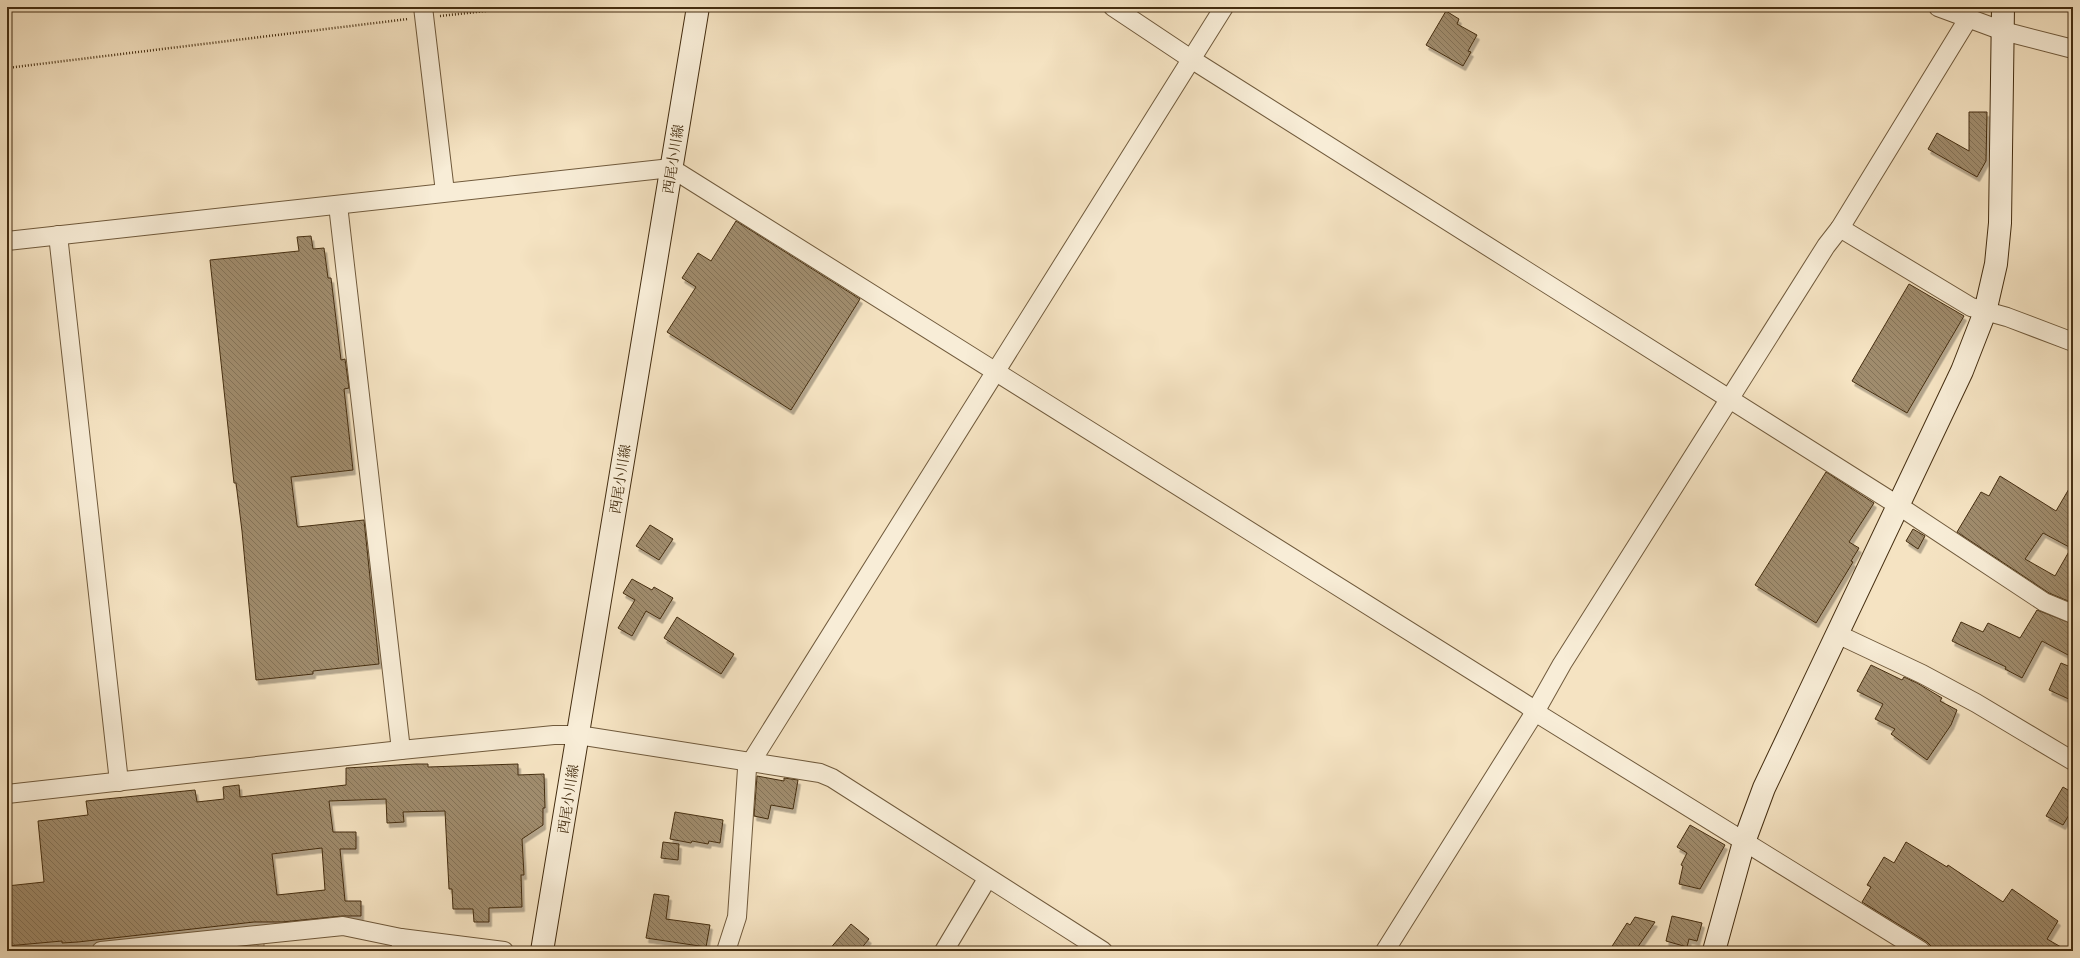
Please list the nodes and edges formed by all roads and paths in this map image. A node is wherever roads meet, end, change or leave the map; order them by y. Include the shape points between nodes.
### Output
1 (523, 7) edge
2 (698, 7) edge
3 (1113, 7) edge
4 (1224, 7) edge
5 (1938, 7) edge
6 (2003, 7) edge
7 (424, 12) edge
8 (1968, 19) junction
9 (2003, 31) junction
10 (2073, 49) edge
11 (1191, 59) junction
12 (7, 68) edge
13 (671, 168) junction
14 (445, 192) junction
15 (338, 205) junction
16 (1840, 228) junction
17 (58, 235) junction
18 (7, 241) edge
19 (1985, 312) junction
20 (2073, 342) edge
21 (995, 370) junction
22 (1730, 400) junction
23 (1899, 506) junction
24 (2073, 614) edge
25 (1837, 634) junction
26 (1534, 712) junction
27 (578, 735) junction
28 (401, 750) junction
29 (2073, 761) edge
30 (751, 762) junction
31 (119, 782) junction
32 (7, 794) edge
33 (1744, 842) junction
34 (987, 879) junction
35 (401, 945) edge
36 (101, 951) edge
37 (504, 951) edge
38 (542, 951) edge
39 (726, 951) edge
40 (944, 951) edge
41 (1103, 951) edge
42 (1385, 951) edge
43 (1714, 951) edge
44 (1921, 951) edge

1 - 7 path
2 - 13 street, 西尾小川線
3 - 11 street
4 - 11 street
5 - 8 street
6 - 9 street
7 - 12 path
7 - 14 street
8 - 9 street
8 - 16 street
9 - 10 street
9 - 19 street via 1999,244 1992,289
11 - 21 street
11 - 22 street
13 - 14 street
13 - 21 street
13 - 27 street, 西尾小川線
14 - 15 street
15 - 17 street
15 - 28 street
16 - 19 street via 1971,307
16 - 22 street via 1826,246
17 - 18 street
17 - 31 street
19 - 20 street via 2007,317
19 - 23 street via 1962,371
21 - 26 street via 1527,705
21 - 30 street
22 - 23 street
22 - 26 street
23 - 24 street via 2044,602
23 - 25 street
25 - 29 street via 1976,703
25 - 33 street via 1764,788
26 - 33 street
26 - 42 street
27 - 28 street via 554,735
27 - 30 street
27 - 38 street, 西尾小川線
28 - 31 street
30 - 34 street via 820,773 832,778
30 - 39 street via 747,769 737,917
31 - 32 street
33 - 43 street
33 - 44 street
34 - 40 street
34 - 41 street
35 - 36 street via 342,926
35 - 37 street

